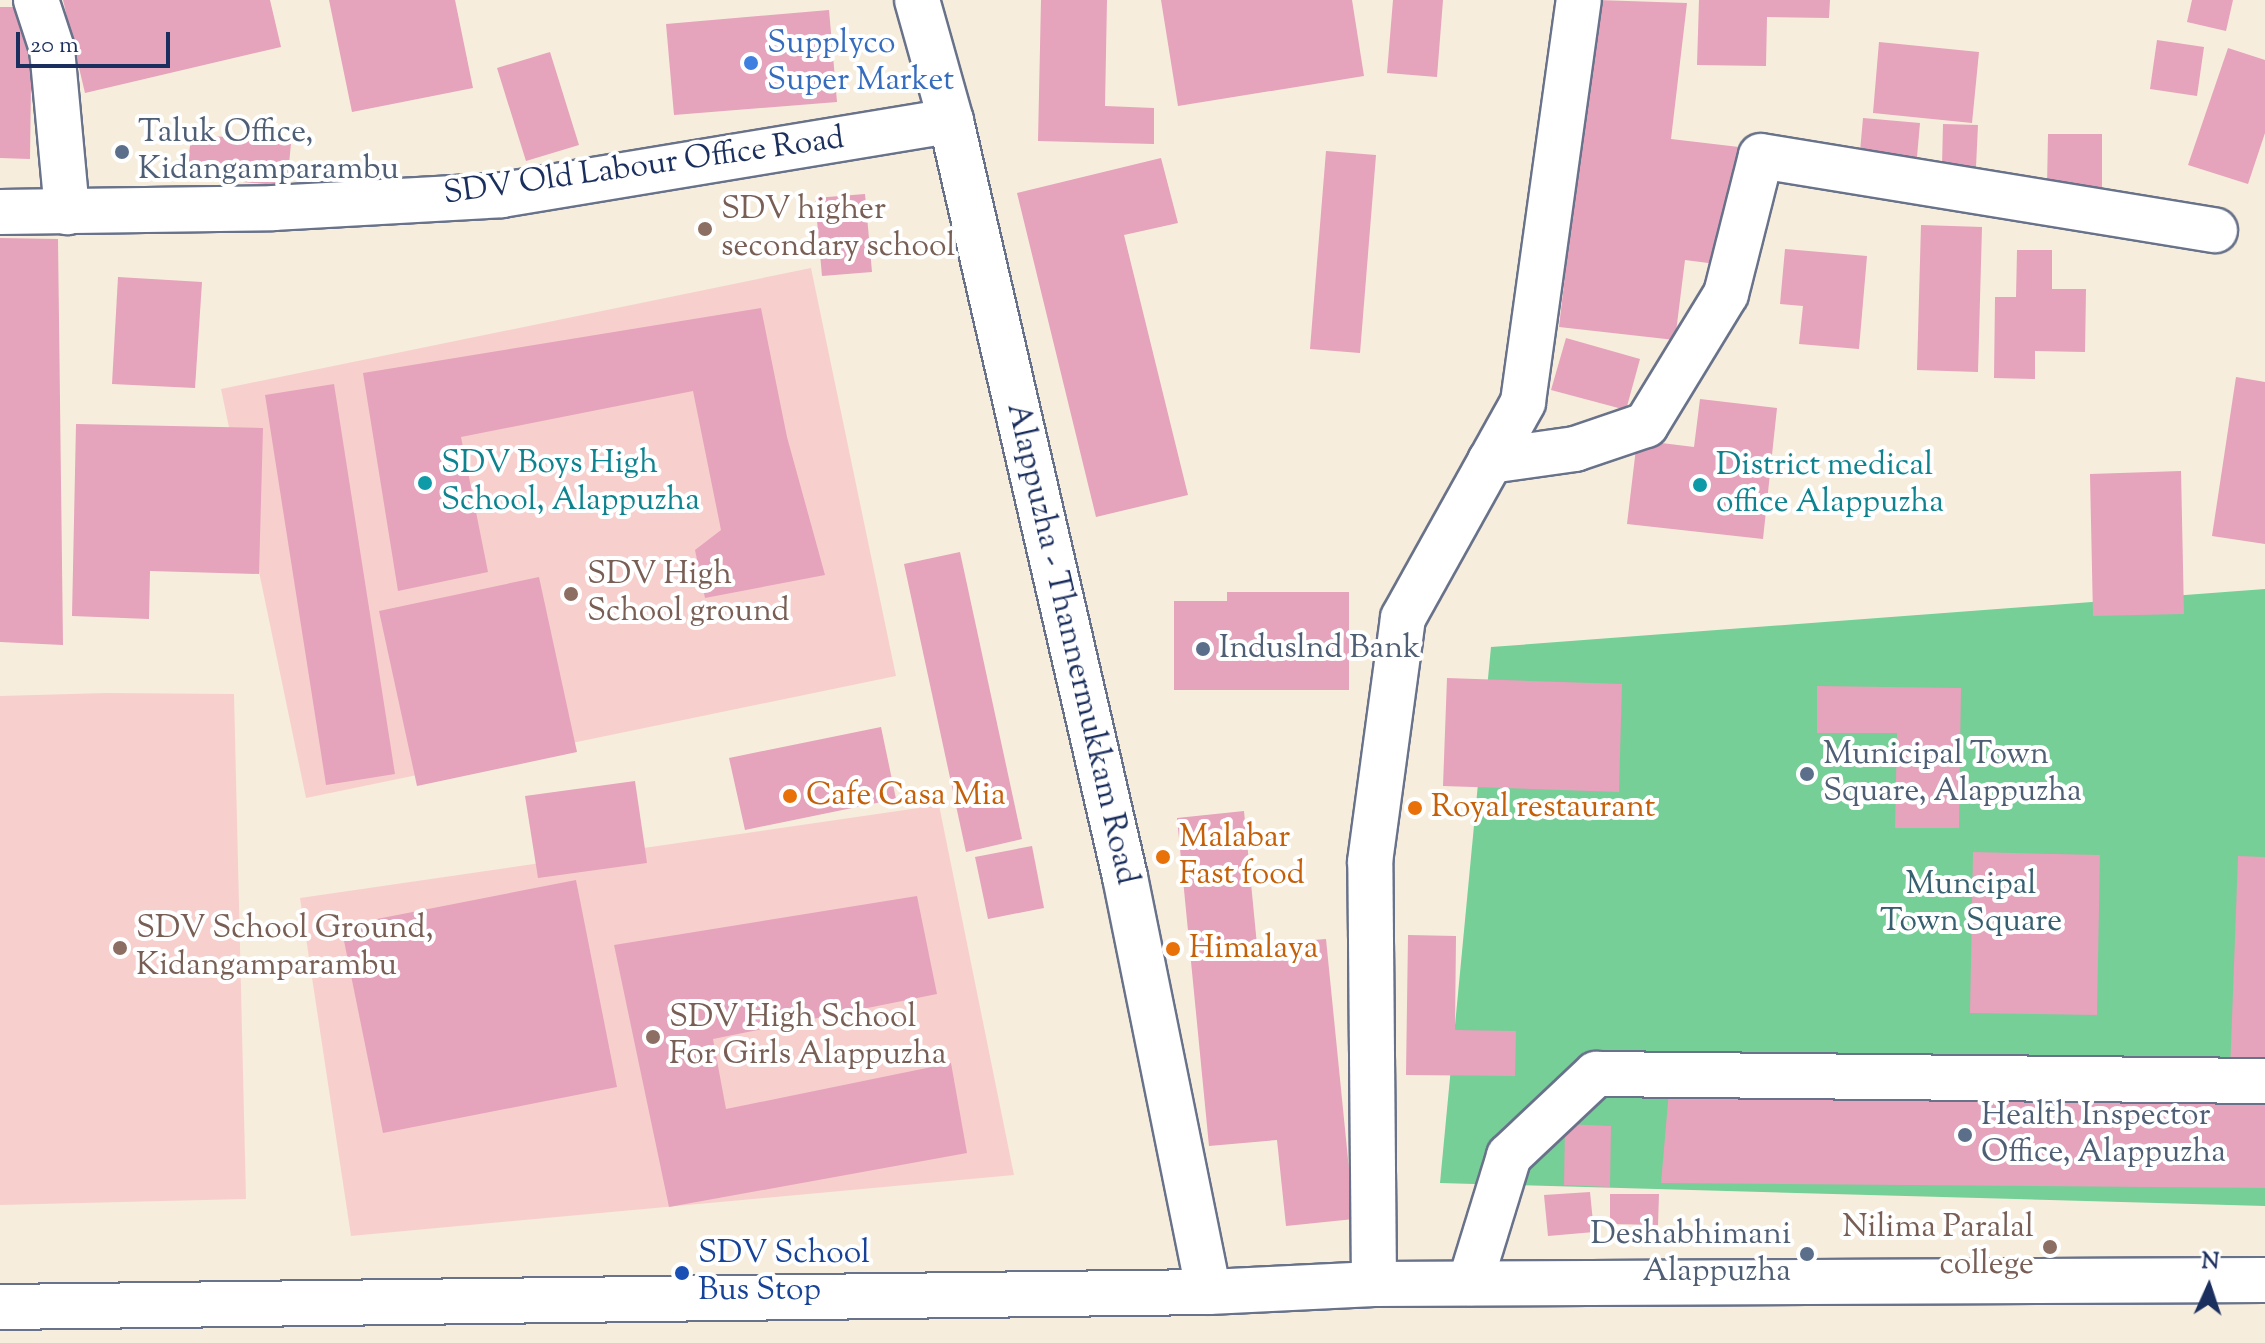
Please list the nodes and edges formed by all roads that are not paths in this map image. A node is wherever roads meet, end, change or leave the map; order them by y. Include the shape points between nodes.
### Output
1 (36, 0) edge
2 (917, 0) edge
3 (1579, 0) edge
4 (951, 121) junction
5 (0, 212) edge
6 (67, 212) junction
7 (2215, 230) dead end
8 (1490, 461) junction
9 (2265, 1081) edge
10 (2265, 1280) edge
11 (1470, 1283) junction
12 (1374, 1284) junction
13 (1209, 1292) junction
14 (0, 1307) edge

1 - 6 street via 52,49
2 - 4 street, Alappuzha - Thannermukkam Road
3 - 8 street via 1523,402
4 - 6 street, SDV Old Labour Office Road via 502,195
4 - 13 street, Alappuzha - Thannermukkam Road via 1125,877
5 - 6 street, SDV Old Labour Office Road
7 - 8 street via 1761,156 1726,294 1646,425 1575,449
8 - 12 street via 1403,618 1370,862
9 - 11 street via 1596,1074 1509,1156
10 - 11 street
11 - 12 street
12 - 13 street
13 - 14 street

